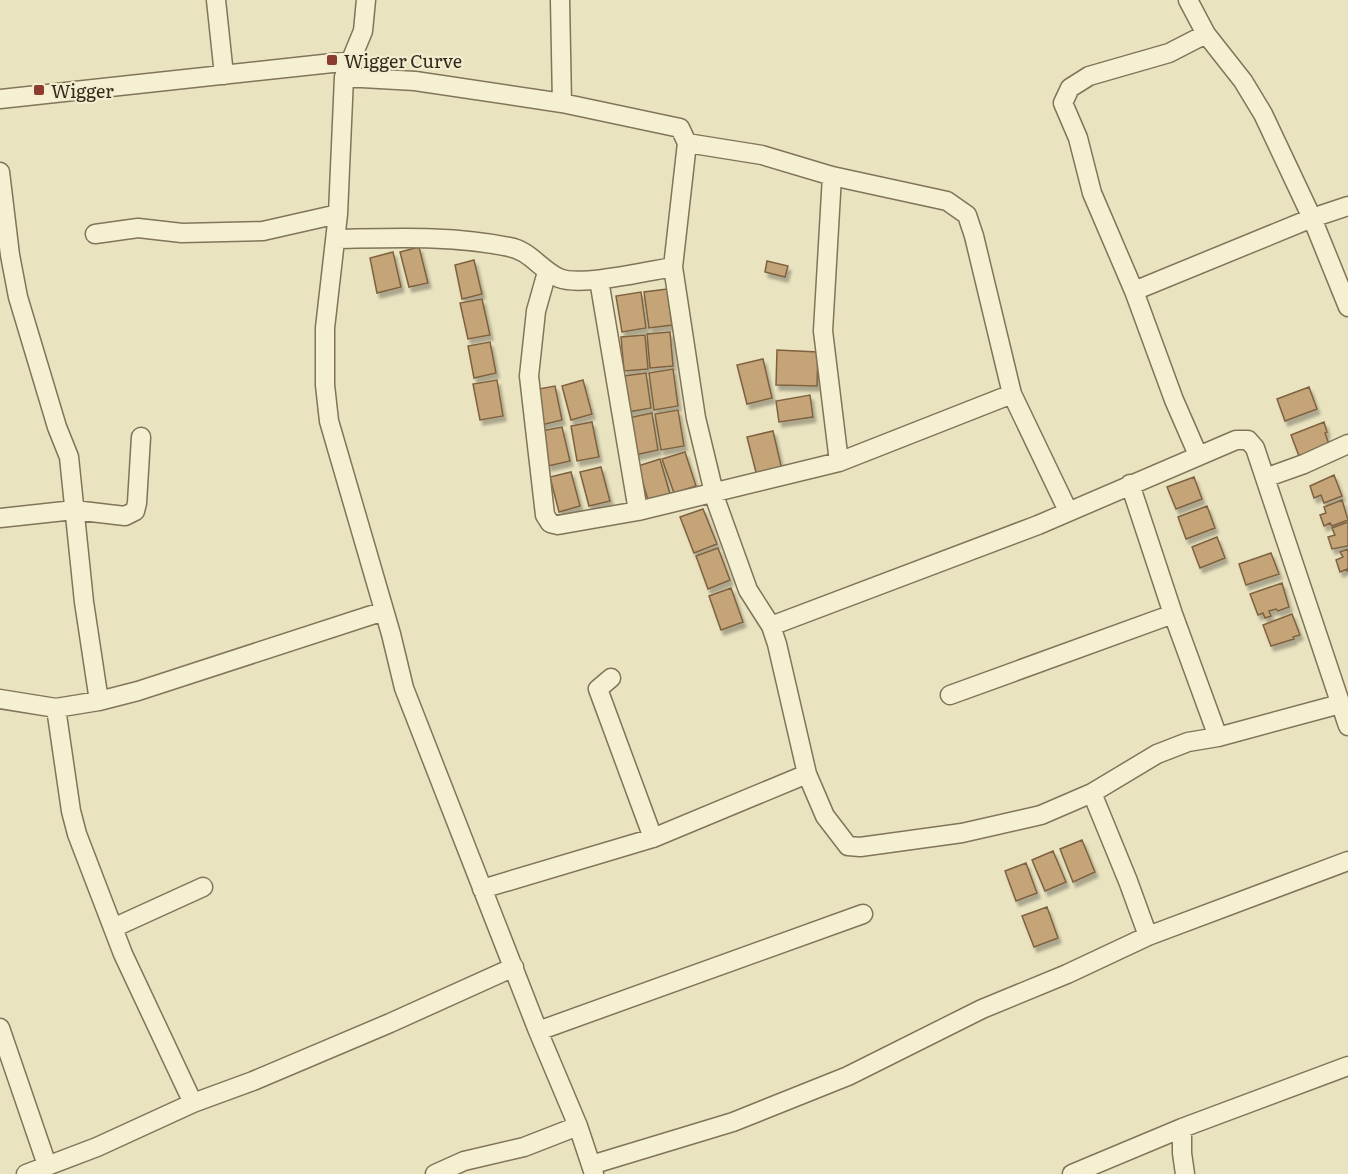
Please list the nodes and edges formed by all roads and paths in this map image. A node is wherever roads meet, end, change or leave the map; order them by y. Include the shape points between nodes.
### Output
1 (216, 0) edge
2 (366, 0) edge
3 (560, 0) edge
4 (1188, 0) edge
5 (1206, 34) junction
6 (348, 69) junction
7 (224, 75) junction
8 (0, 99) edge
9 (562, 103) junction
10 (687, 143) junction
11 (0, 172) edge
12 (832, 176) junction
13 (1348, 206) edge
14 (338, 214) junction
15 (1312, 218) junction
16 (95, 234) dead end
17 (336, 239) junction
18 (5, 255) edge
19 (673, 267) junction
20 (547, 272) junction
21 (599, 280) junction
22 (1134, 291) junction
23 (1348, 307) edge
24 (1012, 394) junction
25 (141, 437) dead end
26 (1348, 444) edge
27 (1198, 455) junction
28 (839, 462) junction
29 (1265, 478) junction
30 (1130, 484) junction
31 (712, 491) junction
32 (74, 510) junction
33 (638, 511) junction
34 (1068, 511) junction
35 (0, 518) edge
36 (384, 611) junction
37 (1173, 614) junction
38 (771, 626) junction
39 (611, 678) dead end
40 (950, 695) dead end
41 (0, 699) edge
42 (99, 701) junction
43 (1340, 704) junction
44 (56, 708) junction
45 (1348, 726) edge
46 (1218, 737) junction
47 (807, 774) junction
48 (1092, 793) junction
49 (653, 838) junction
50 (1348, 861) edge
51 (204, 887) dead end
52 (482, 889) junction
53 (863, 915) dead end
54 (113, 928) junction
55 (1148, 936) junction
56 (514, 967) junction
57 (0, 1028) edge
58 (538, 1031) junction
59 (1348, 1066) edge
60 (194, 1103) junction
61 (578, 1126) junction
62 (1182, 1128) junction
63 (47, 1165) junction
64 (592, 1170) edge
65 (26, 1174) edge
66 (435, 1174) edge
67 (1072, 1174) edge
68 (1185, 1174) edge

1 - 7 street
2 - 6 street via 363,31
3 - 9 street
4 - 5 street
5 - 15 street via 1263,114
5 - 22 street via 1169,53 1089,76 1070,88 1063,103 1078,138 1092,193
6 - 7 street
6 - 9 street
6 - 14 street
7 - 8 street
9 - 10 street via 680,128
10 - 12 street via 762,156
10 - 19 street
11 - 18 street
12 - 24 street via 947,201 967,215
12 - 28 street via 822,331
13 - 15 street
14 - 16 street via 263,231 182,233 138,228
14 - 17 street
15 - 22 street
15 - 23 street
17 - 20 street via 404,237 483,242 514,247
17 - 36 street via 325,328 329,421
18 - 32 street via 69,457
19 - 21 street
19 - 31 street via 696,418
20 - 21 street via 562,279
20 - 33 street via 536,311 529,376 545,515 550,523 558,525
21 - 33 street
22 - 27 street
24 - 28 street
24 - 34 street
25 - 32 street via 135,511 125,516
26 - 29 street
27 - 29 street via 1236,440 1248,440
27 - 30 street
28 - 31 street
29 - 43 street
30 - 34 street
30 - 37 street
31 - 33 street
31 - 38 street via 748,590
32 - 35 street
32 - 42 street
34 - 38 street
36 - 42 street
36 - 52 street via 404,688
37 - 40 street
37 - 46 street
38 - 47 street
39 - 49 street via 598,689
41 - 44 street
42 - 44 street
43 - 45 street
43 - 46 street
44 - 54 street via 71,811
46 - 48 street via 1188,742 1157,754
47 - 48 street via 836,832 848,846 860,847 962,834 1012,823
47 - 49 street
48 - 55 street
49 - 52 street
50 - 55 street
51 - 54 street
52 - 56 street
53 - 58 street
54 - 60 street
55 - 64 street via 981,1009 848,1076 733,1122
56 - 58 street
56 - 60 street via 369,1032
57 - 63 street
58 - 61 street
59 - 62 street
60 - 63 street
61 - 64 street
61 - 66 street via 524,1147 464,1161
62 - 67 street
62 - 68 street
63 - 65 street

